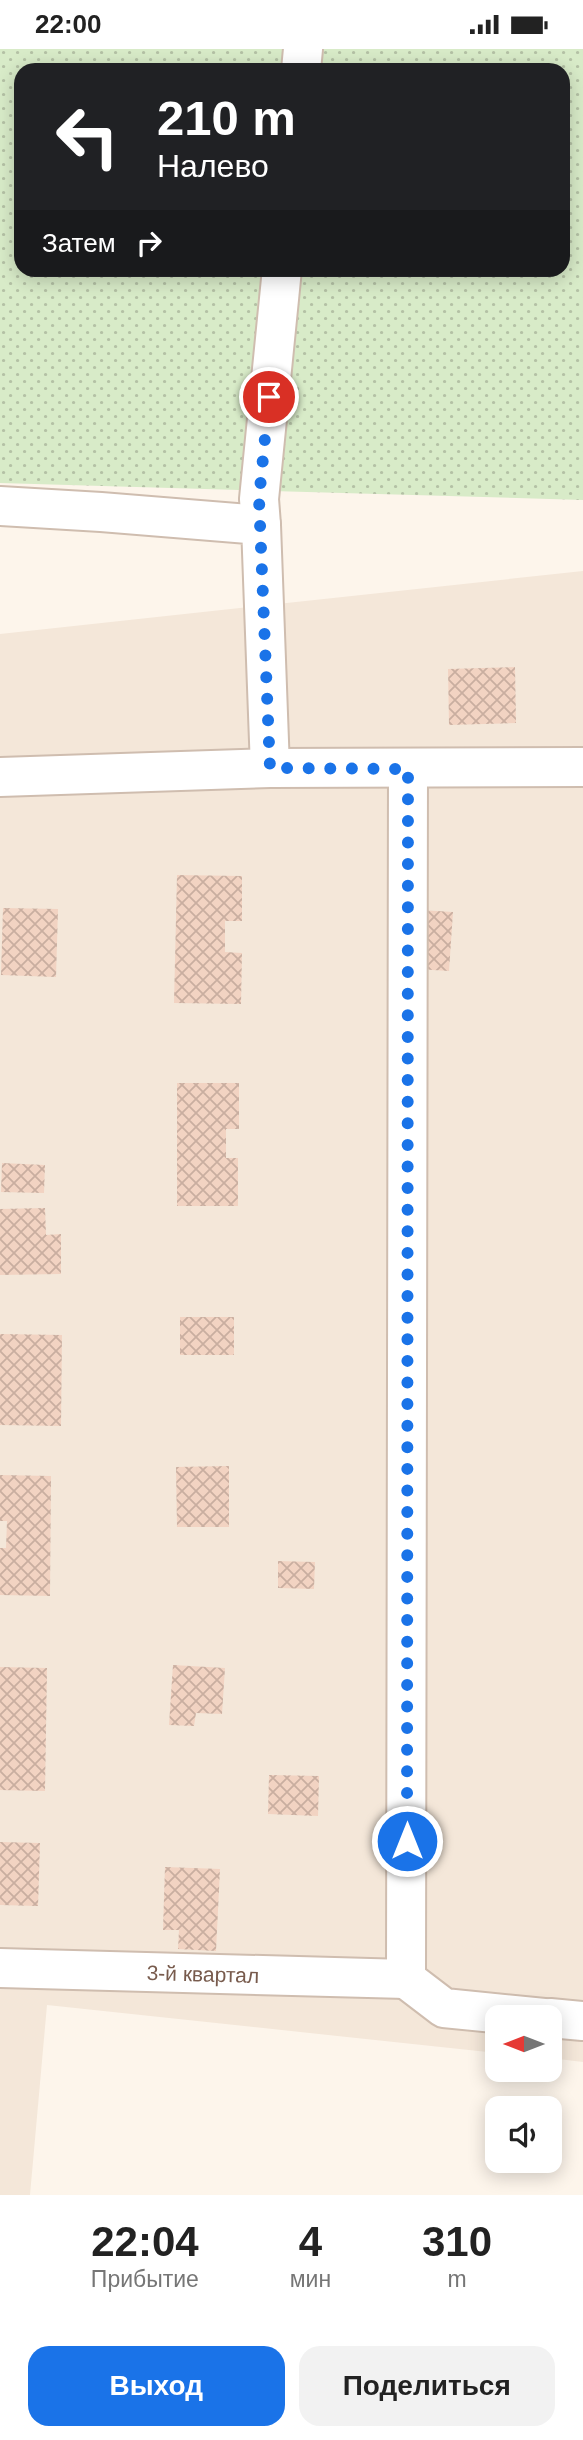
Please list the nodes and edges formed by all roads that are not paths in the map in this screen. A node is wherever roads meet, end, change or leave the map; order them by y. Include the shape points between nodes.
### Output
1 (281, 277) edge
2 (0, 506) edge
3 (261, 525) junction
4 (583, 767) edge
5 (270, 768) junction
6 (408, 769) junction
7 (0, 777) edge
8 (0, 1968) edge
9 (406, 1979) junction
10 (485, 2012) edge
11 (562, 2019) edge
12 (583, 2021) edge

1 - 3 street via 259,499
2 - 3 street
3 - 5 street
4 - 6 street
5 - 6 street
5 - 7 street
6 - 9 street
8 - 9 street, 3-й квартал
9 - 10 street via 444,2008
11 - 12 street

